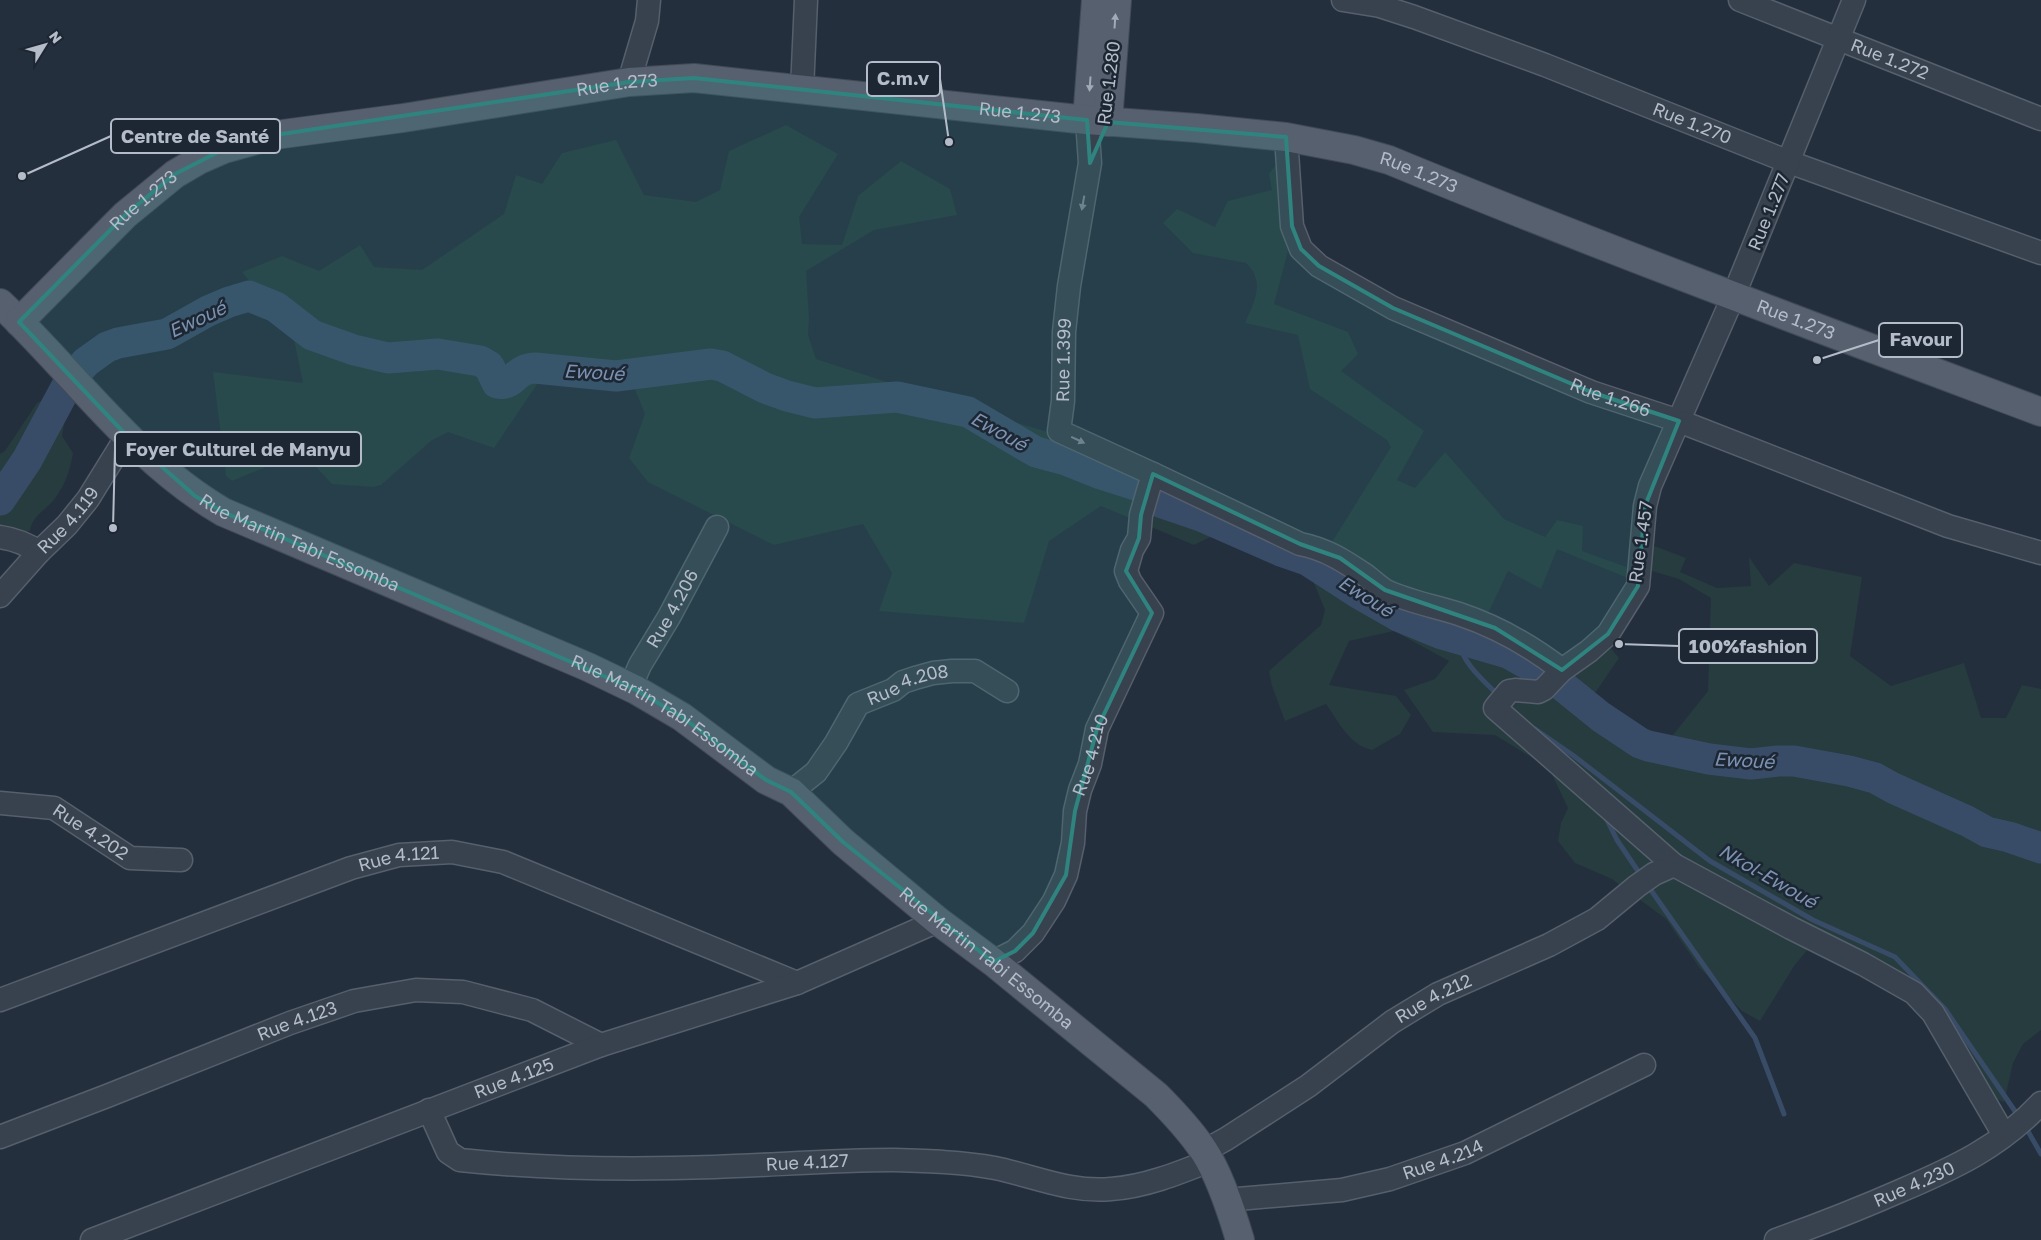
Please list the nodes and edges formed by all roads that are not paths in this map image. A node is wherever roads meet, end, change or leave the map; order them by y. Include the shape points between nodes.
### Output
1 (649, 0) edge
2 (806, 0) edge
3 (1096, 0) edge
4 (1117, 0) edge
5 (1343, 0) edge
6 (1740, 0) edge
7 (1854, 0) edge
8 (1838, 40) junction
9 (629, 82) junction
10 (802, 90) junction
11 (2041, 119) edge
12 (1098, 121) junction
13 (1286, 137) junction
14 (1789, 162) junction
15 (1090, 163) joint
16 (2041, 254) edge
17 (1733, 297) junction
18 (0, 303) edge
19 (20, 322) junction
20 (2041, 412) edge
21 (1679, 421) junction
22 (127, 436) junction
23 (1152, 477) junction
24 (717, 527) dead end
25 (0, 537) edge
26 (39, 552) junction
27 (2041, 553) edge
28 (0, 596) edge
29 (1562, 670) junction
30 (636, 690) junction
31 (1007, 691) dead end
32 (791, 792) junction
33 (0, 803) edge
34 (180, 860) dead end
35 (1655, 875) junction
36 (938, 921) junction
37 (993, 962) junction
38 (797, 982) junction
39 (0, 1000) edge
40 (601, 1045) junction
41 (1644, 1065) dead end
42 (428, 1110) junction
43 (2027, 1118) edge
44 (0, 1137) edge
45 (1206, 1156) junction
46 (1226, 1200) junction
47 (92, 1240) edge
48 (1240, 1240) edge
49 (1776, 1240) edge

1 - 9 street via 643,42
2 - 10 street
3 -> 12 main road, Rue 1.280
12 -> 4 main road, Rue 1.280
5 - 14 street, Rue 1.270 via 1380,6 1414,17
6 - 8 street, Rue 1.272
7 - 8 street, Rue 1.277
8 - 11 street, Rue 1.272
8 - 14 street, Rue 1.277
9 - 10 main road, Rue 1.273 via 694,78
9 - 19 main road, Rue 1.273 via 275,135 224,150 175,174 125,215
10 - 12 main road, Rue 1.273
12 - 13 main road, Rue 1.273
12 - 15 street, Rue 1.280
13 - 17 main road, Rue 1.273 via 1390,160
13 - 21 street, Rue 1.266 via 1292,226 1301,249 1319,266 1392,308 1591,392
14 - 16 street, Rue 1.270
14 - 17 street, Rue 1.277
15 -> 23 street, Rue 1.399 via 1069,286 1059,431
17 - 20 main road, Rue 1.273
17 - 21 street, Rue 1.277
18 - 19 main road, Rue Martin Tabi Essomba
19 - 22 main road, Rue Martin Tabi Essomba
21 - 27 street, Rue 1.266 via 1948,526
21 - 29 street, Rue 1.457 via 1650,486 1645,506 1638,586 1608,634
22 - 26 street, Rue 4.119 via 88,499
22 - 30 main road, Rue Martin Tabi Essomba via 195,496 223,512
23 - 29 street via 1300,544 1340,558 1385,590 1495,628
23 - 37 street, Rue 4.210 via 1141,514 1139,538 1126,570 1130,582 1152,613 1097,729 1075,811 1073,843 1066,874 1054,902 1033,933 1015,951
24 - 30 street, Rue 4.206 via 640,665 633,681
25 - 26 street via 10,538
26 - 28 street, Rue 4.119
29 - 35 street, Rue 1.457 via 1544,689 1538,692 1515,690 1502,700
30 - 32 main road, Rue Martin Tabi Essomba via 682,717 766,780
31 - 32 street, Rue 4.208 via 975,671 933,673 904,682 858,704 816,772
32 - 36 main road, Rue Martin Tabi Essomba via 844,842
33 - 34 street, Rue 4.202 via 54,808 130,858
35 - 43 street via 1791,928 1914,992
35 - 45 street, Rue 4.212 via 1597,919 1549,945 1438,994 1392,1022 1308,1086 1226,1139
36 - 37 main road, Rue Martin Tabi Essomba
36 - 38 street, Rue 4.125
37 - 45 main road, Rue Martin Tabi Essomba via 1156,1094 1177,1116
38 - 39 street, Rue 4.121 via 503,862 452,852 399,855 351,868
38 - 40 street, Rue 4.125
40 - 42 street, Rue 4.125
40 - 44 street, Rue 4.123 via 532,1010 463,992 416,990 354,1001 299,1020
41 - 46 street, Rue 4.214 via 1465,1152 1390,1179 1342,1190
42 - 45 street, Rue 4.127 via 452,1157 512,1166 630,1168 890,1160 995,1168 1080,1189 1111,1189 1155,1180
42 - 47 street, Rue 4.125
43 - 49 street, Rue 4.230 via 1978,1155 1950,1170
45 - 46 main road, Rue Martin Tabi Essomba
46 - 48 main road, Rue Martin Tabi Essomba

